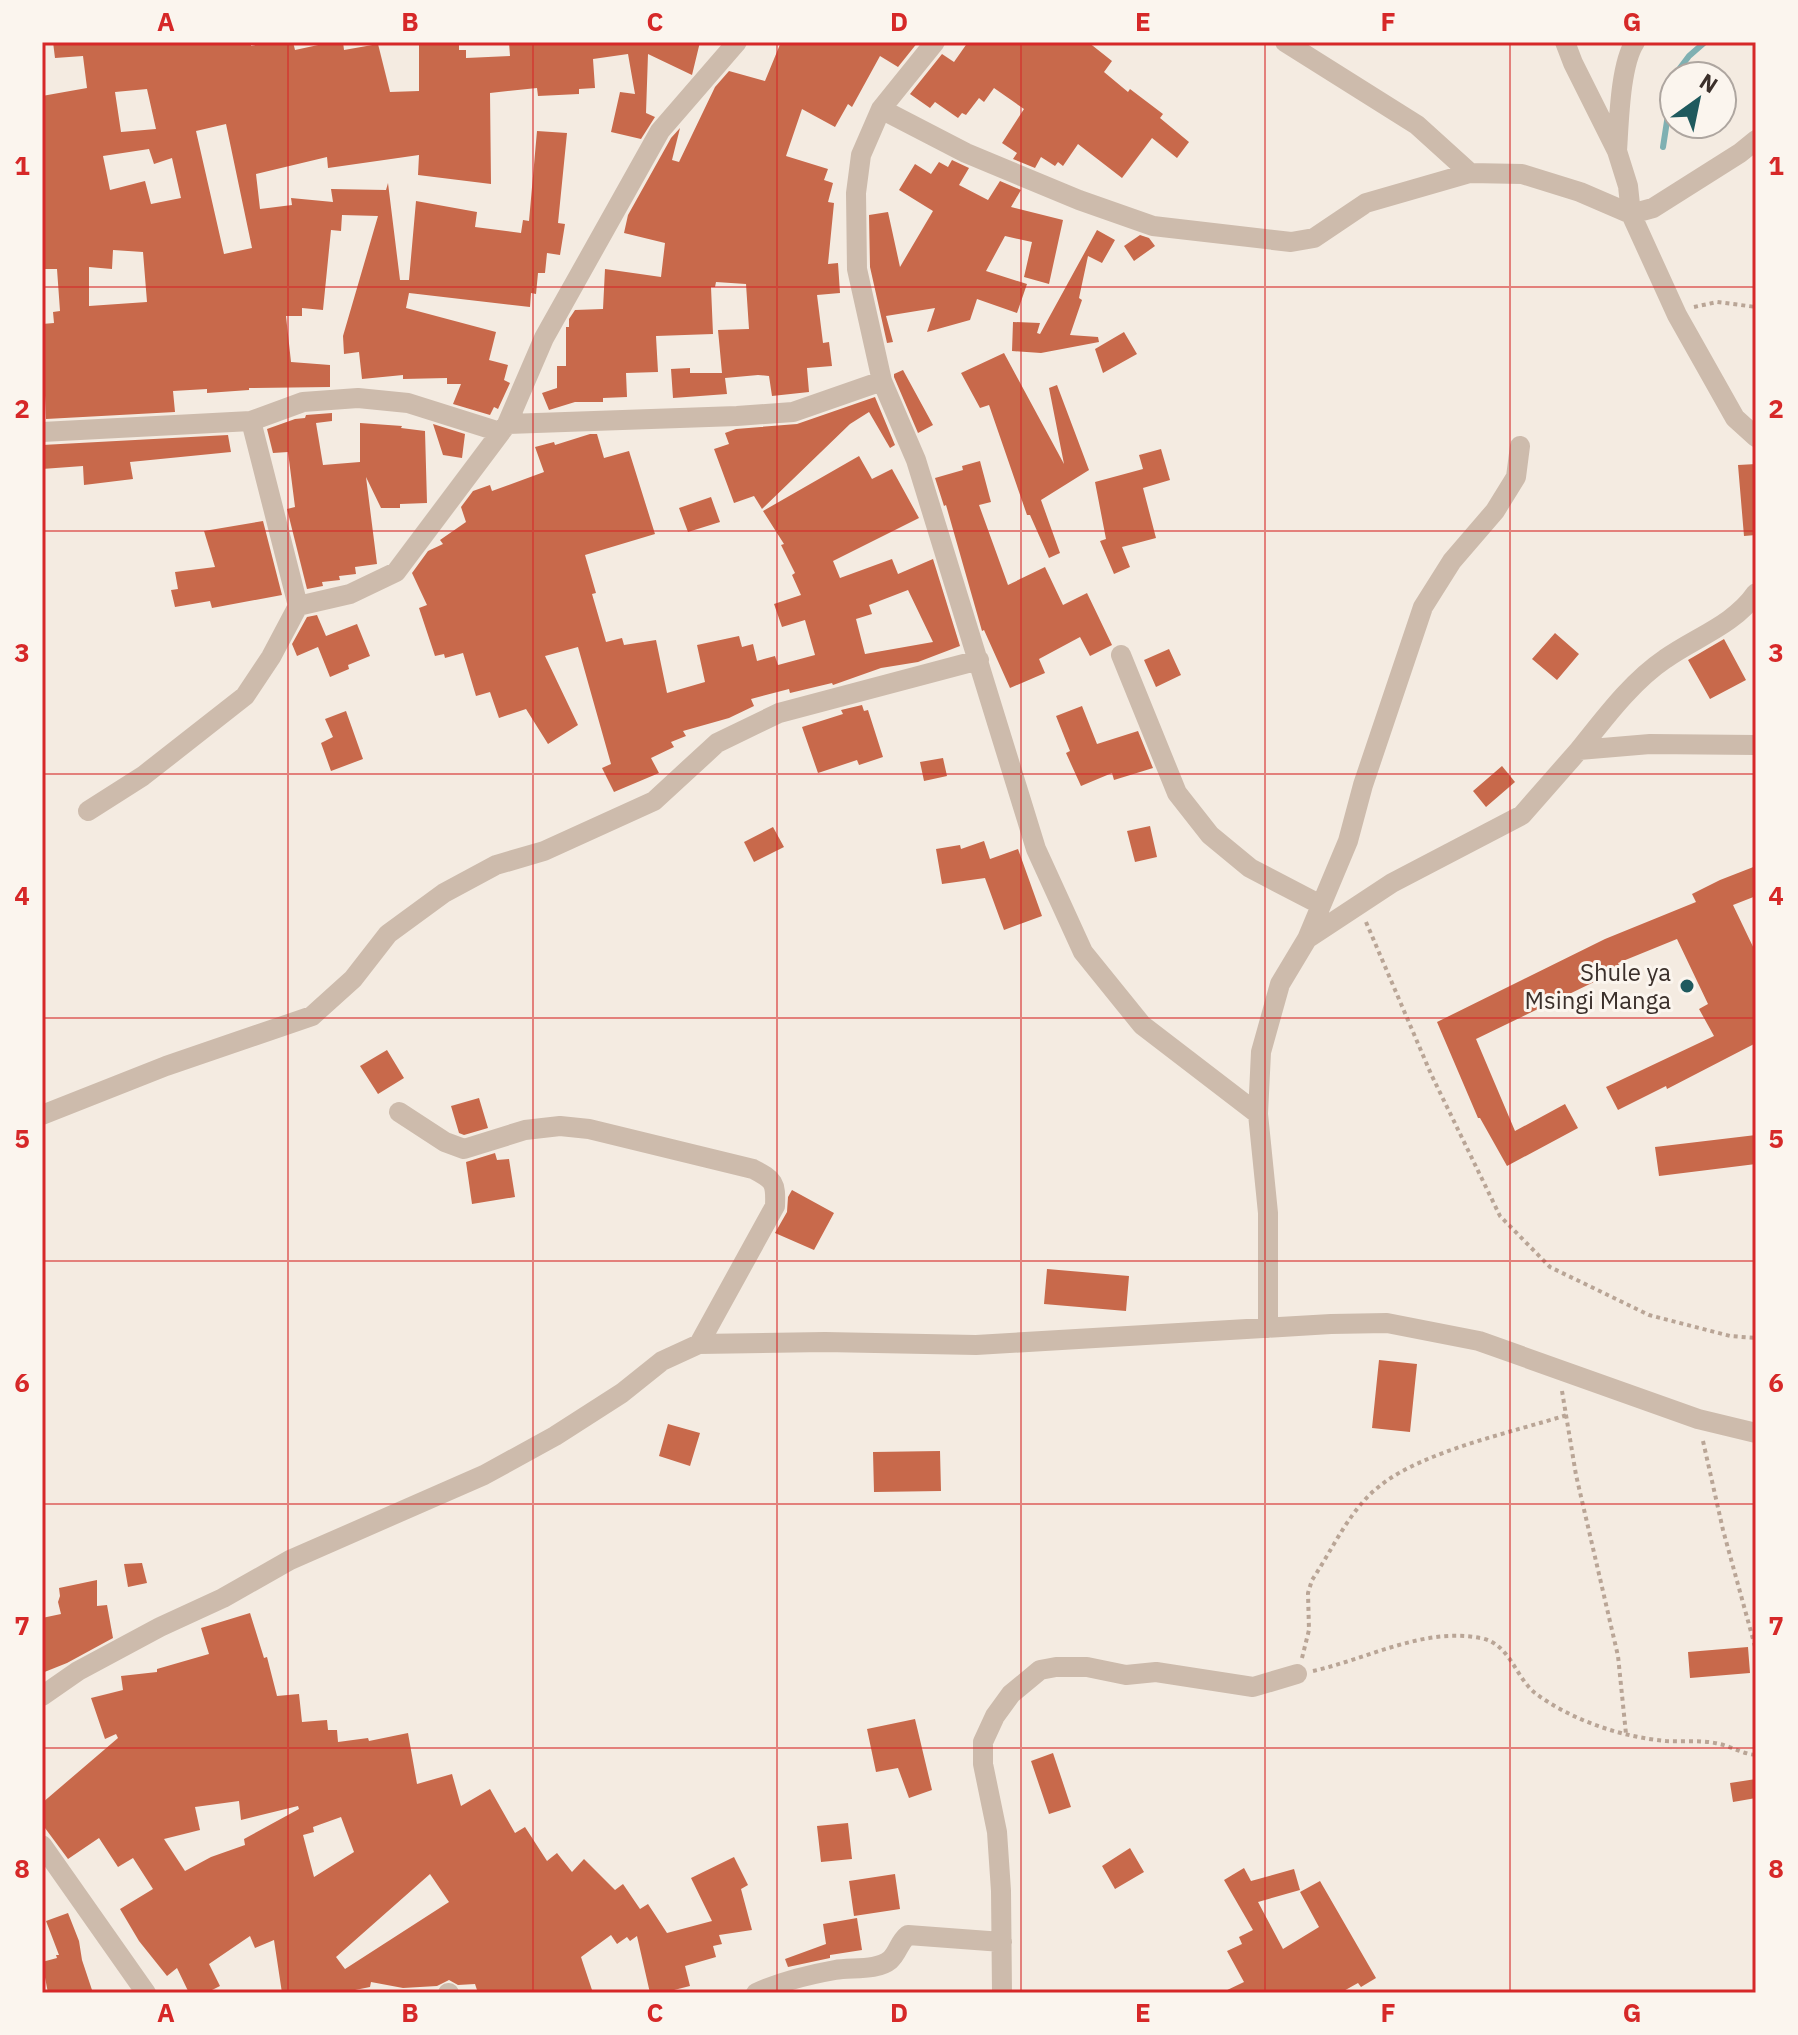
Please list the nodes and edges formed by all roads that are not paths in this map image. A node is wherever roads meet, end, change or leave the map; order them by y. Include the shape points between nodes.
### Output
1 (737, 42) edge
2 (935, 42) edge
3 (1285, 42) edge
4 (1565, 42) edge
5 (1635, 42) edge
6 (881, 109) junction
7 (1756, 140) edge
8 (1617, 151) junction
9 (1470, 173) junction
10 (1631, 214) junction
11 (882, 381) junction
12 (251, 421) junction
13 (504, 428) junction
14 (42, 432) edge
15 (1756, 437) edge
16 (1520, 446) dead end
17 (1756, 593) edge
18 (298, 606) junction
19 (1121, 655) dead end
20 (979, 660) junction
21 (1756, 745) edge
22 (1579, 750) junction
23 (88, 811) dead end
24 (1321, 905) junction
25 (1307, 939) junction
26 (399, 1112) dead end
27 (1258, 1114) junction
28 (42, 1115) edge
29 (1268, 1328) junction
30 (699, 1344) junction
31 (1756, 1433) edge
32 (1297, 1674) road end
33 (42, 1696) edge
34 (42, 1845) edge
35 (1002, 1942) junction
36 (146, 1993) edge
37 (756, 1993) edge
38 (1002, 1993) edge

1 - 13 street via 660,131 544,338
2 - 6 street
3 - 9 street via 1417,125
4 - 8 street
5 - 8 street via 1620,105
6 - 9 street via 966,153 1153,226 1258,240 1314,238 1366,203
6 - 11 street via 861,155 856,223 857,269
7 - 10 street via 1653,208
8 - 10 street
9 - 10 street via 1522,174
10 - 15 street via 1677,315 1735,418
11 - 13 street via 793,412
11 - 20 street via 916,460
12 - 13 street via 303,402 358,398 408,403
12 - 14 street
12 - 18 street
13 - 18 street via 396,572 350,594
16 - 24 street via 1516,477 1423,607 1348,841
17 - 22 street via 1711,634 1664,659
18 - 23 street via 245,696 143,776
19 - 24 street via 1177,793 1210,835 1250,868
20 - 27 street via 1036,849 1083,952 1142,1025
20 - 28 street via 779,713 717,743 654,801 544,851 496,865 444,893 388,934 353,979 312,1016
21 - 22 street
22 - 25 street via 1522,815 1392,883
24 - 25 street
25 - 27 street via 1276,997 1261,1052
26 - 30 street via 464,1149 525,1130 560,1126 753,1169 771,1178 775,1206
27 - 29 street via 1268,1213
29 - 30 street via 976,1345
29 - 31 street via 1387,1323 1479,1341 1698,1419
30 - 33 street via 662,1361 555,1436 484,1475 290,1560 78,1671
32 - 35 street via 1253,1687 1156,1672 1126,1675 1056,1667 1040,1670 1011,1694 983,1742 997,1832
34 - 36 street
35 - 37 street via 908,1935 892,1959 880,1965 780,1981
35 - 38 street

